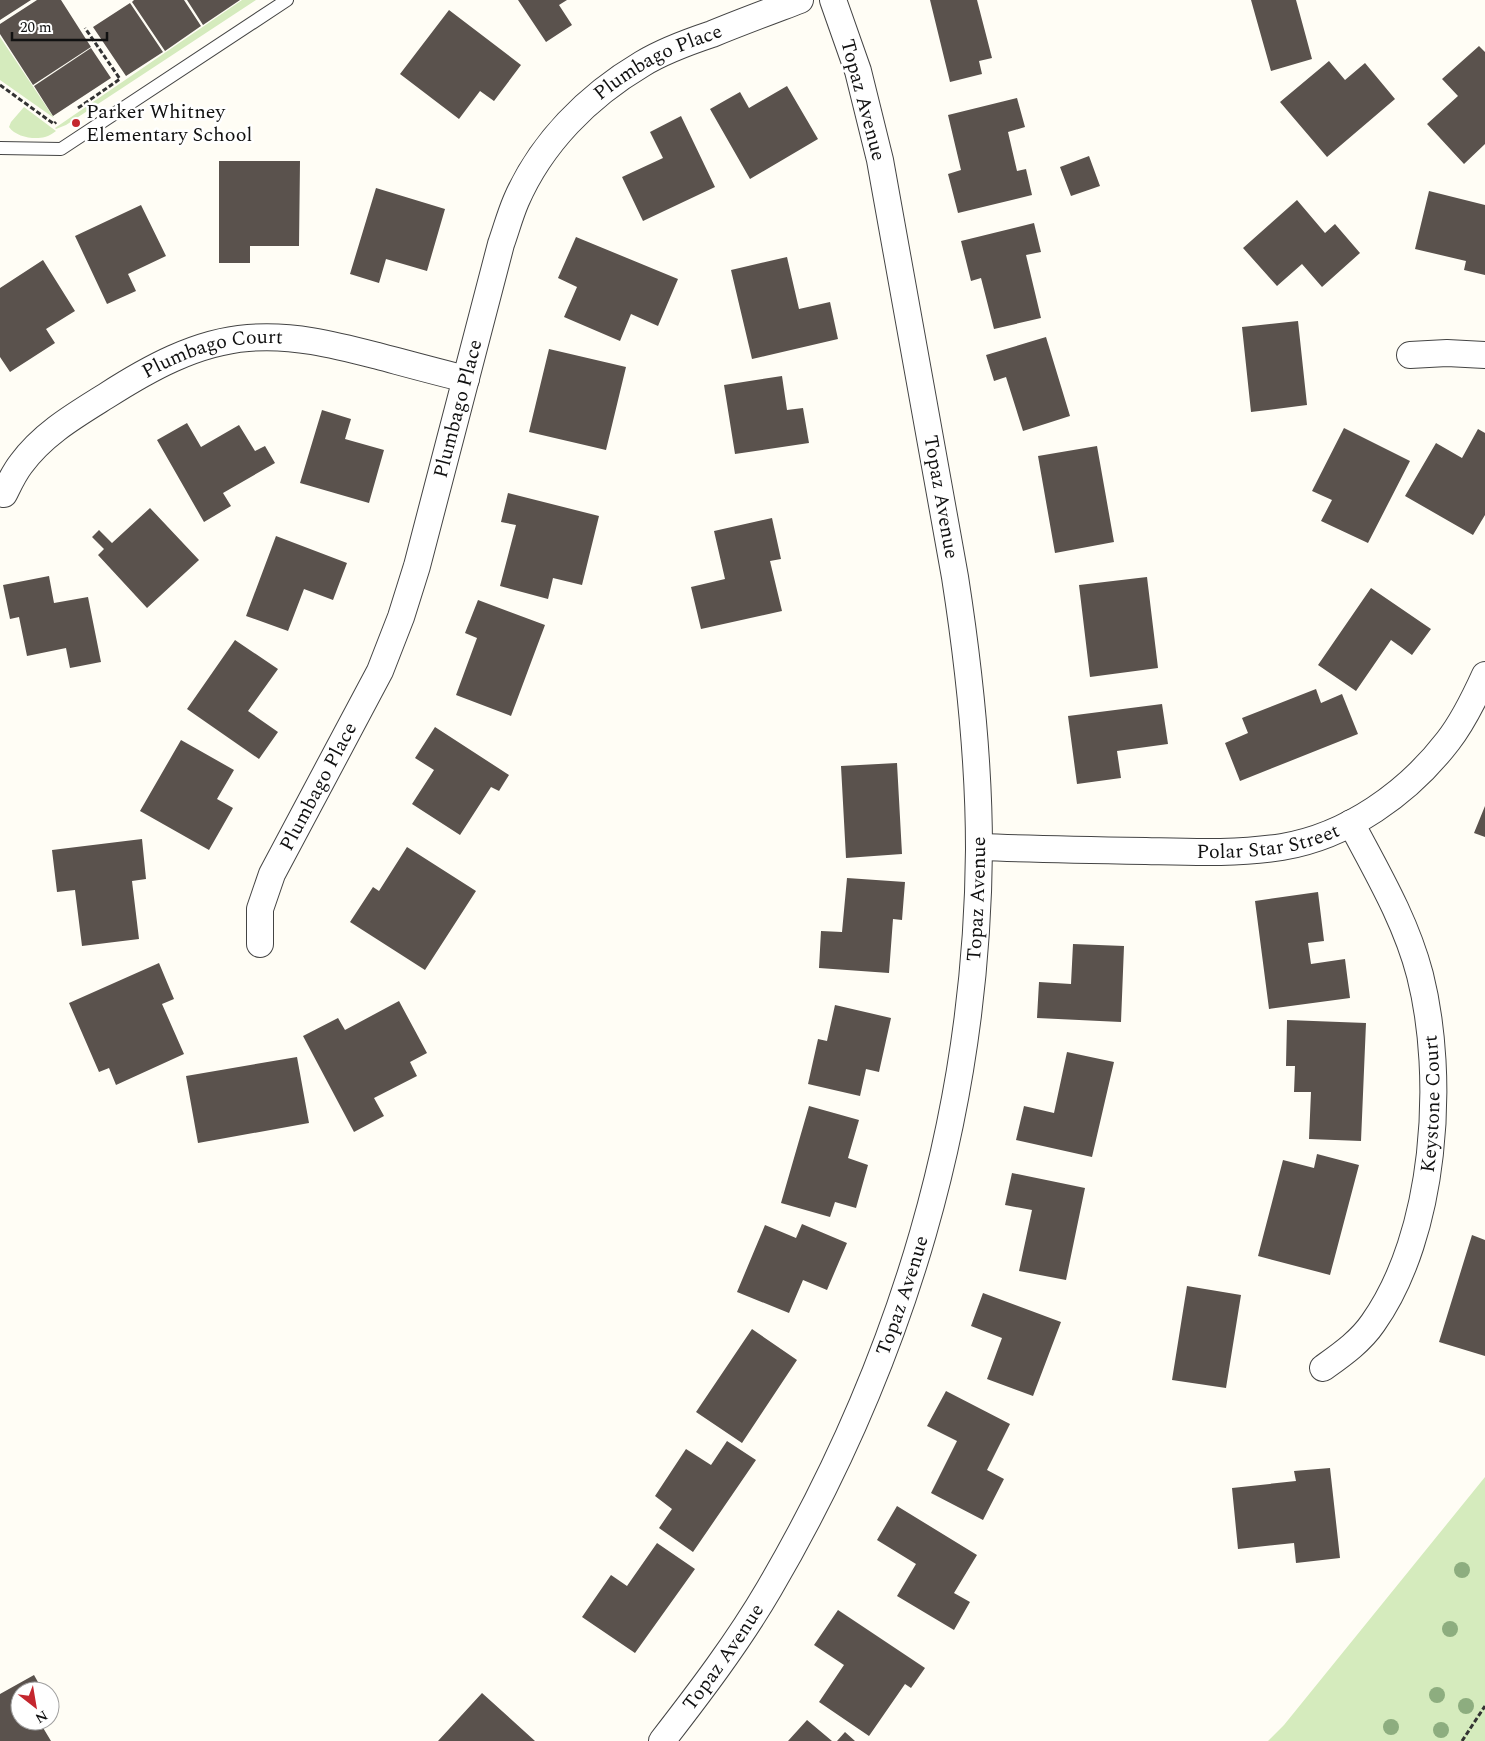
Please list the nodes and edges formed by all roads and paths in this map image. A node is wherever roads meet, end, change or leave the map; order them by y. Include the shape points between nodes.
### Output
1 (287, 0) edge
2 (800, 0) edge
3 (833, 0) edge
4 (86, 28) dead end
5 (0, 85) edge
6 (70, 113) dead end
7 (62, 118) dead end
8 (0, 148) edge
9 (1485, 355) edge
10 (1410, 356) dead end
11 (466, 379) junction
12 (4, 494) dead end
13 (1485, 675) edge
14 (1351, 823) junction
15 (979, 847) junction
16 (260, 944) dead end
17 (1323, 1368) dead end
18 (1485, 1706) edge
19 (662, 1741) edge
20 (1462, 1741) edge

1 - 8 lane via 61,149
2 - 11 street, Plumbago Place via 644,62 585,105 559,133 535,166 516,202 501,244
3 - 15 street, Topaz Avenue via 858,71 880,160 956,577 973,710
4 - 6 path via 120,79
5 - 7 path via 54,124
9 - 10 street via 1447,353
11 - 12 street, Plumbago Court via 327,343 282,337 246,338 212,345 171,359 132,379 59,426 36,445
11 - 16 street, Plumbago Place via 401,617 380,671 272,874 260,910
13 - 14 street, Polar Star Street via 1449,740 1417,775 1383,804
14 - 15 street, Polar Star Street via 1319,838 1251,851
14 - 17 street, Keystone Court via 1389,893 1420,974 1432,1058 1433,1125 1427,1180 1414,1235 1397,1282 1373,1324 1353,1347
15 - 19 street, Topaz Avenue via 971,994 960,1074 932,1206 898,1314 851,1430 800,1535 731,1647
18 - 20 path

